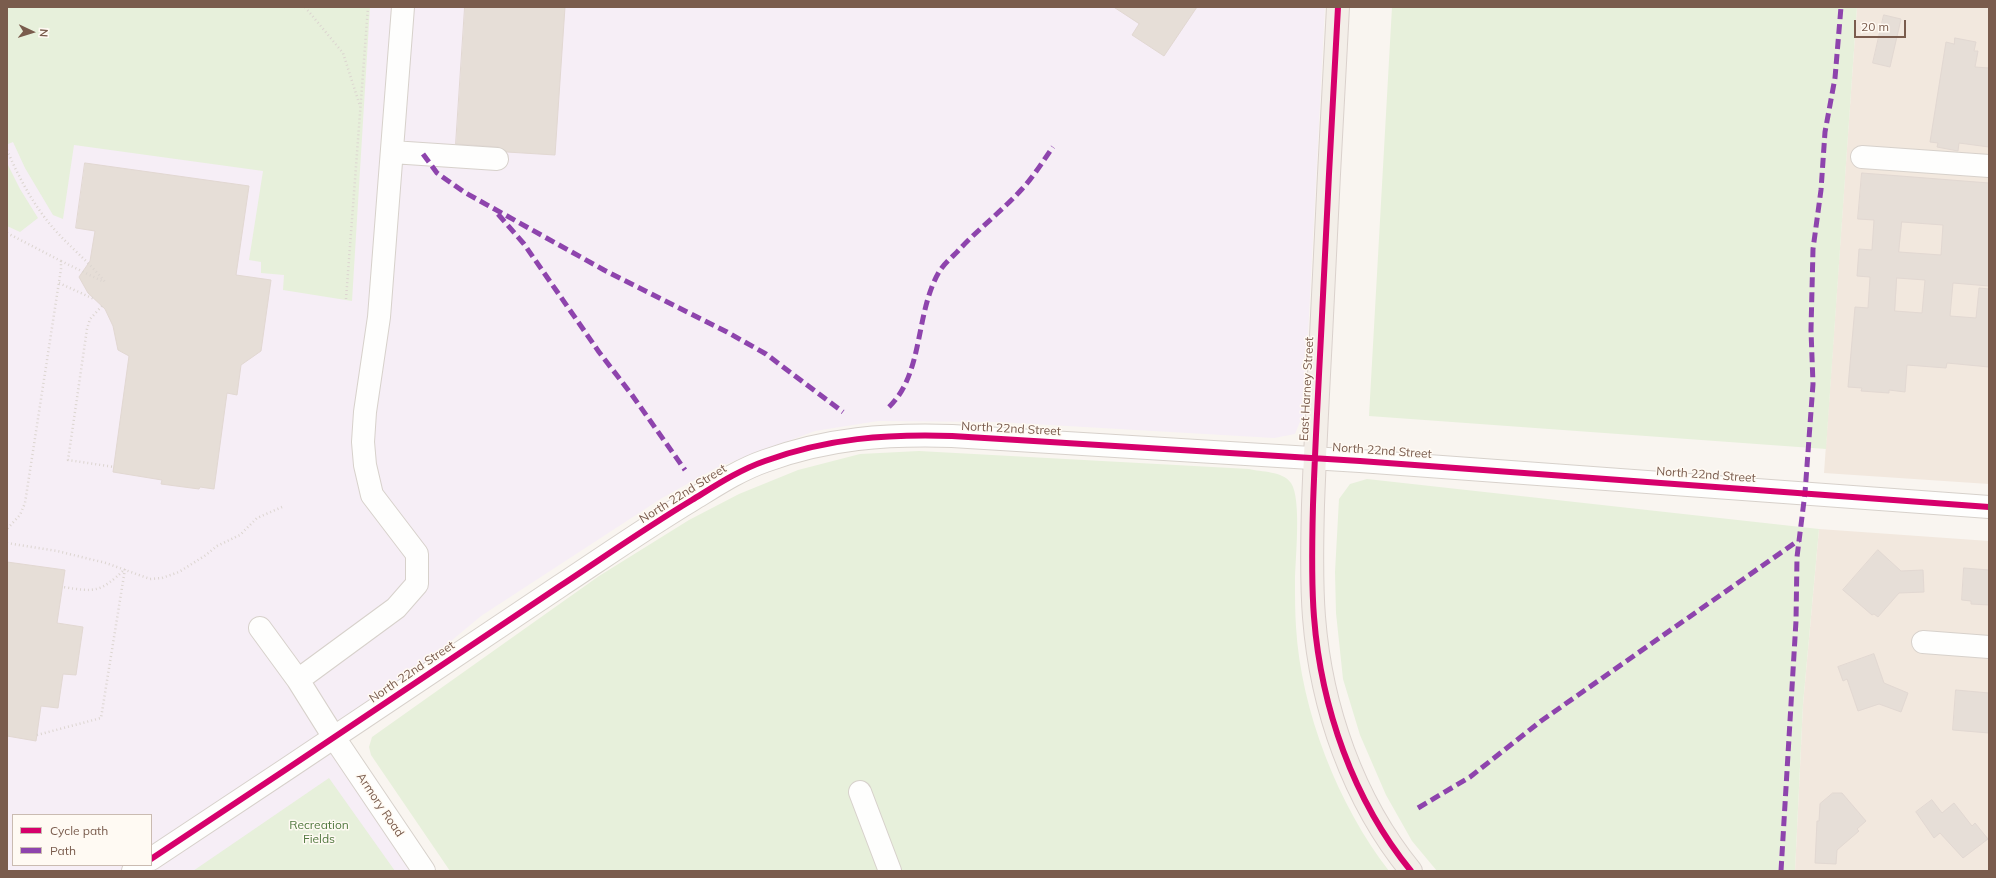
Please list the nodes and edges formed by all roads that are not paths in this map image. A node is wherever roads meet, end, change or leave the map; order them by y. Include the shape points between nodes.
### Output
1 (403, 7) edge
2 (1338, 7) edge
3 (392, 152) junction
4 (1862, 157) dead end
5 (497, 159) dead end
6 (1989, 166) edge
7 (1315, 458) junction
8 (1989, 507) edge
9 (260, 628) dead end
10 (1923, 642) dead end
11 (1989, 647) edge
12 (298, 680) junction
13 (335, 739) junction
14 (860, 792) dead end
15 (152, 858) edge
16 (424, 871) edge
17 (890, 871) edge
18 (1411, 871) edge

1 - 3 street
2 - 7 main road, East Harney Street
3 - 5 street
3 - 12 street via 379,318 365,412 364,465 372,495 417,554 417,584 396,608
4 - 6 street
7 - 8 street, North 22nd Street
7 - 13 street, North 22nd Street via 903,435 856,438 805,447 762,461 668,514 427,674
7 - 18 main road, East Harney Street via 1312,572 1321,673 1336,728 1368,806 1397,855
9 - 12 street, Armory Road
10 - 11 street
12 - 13 street, Armory Road
13 - 15 street, North 22nd Street
13 - 16 street, Armory Road
14 - 17 street

